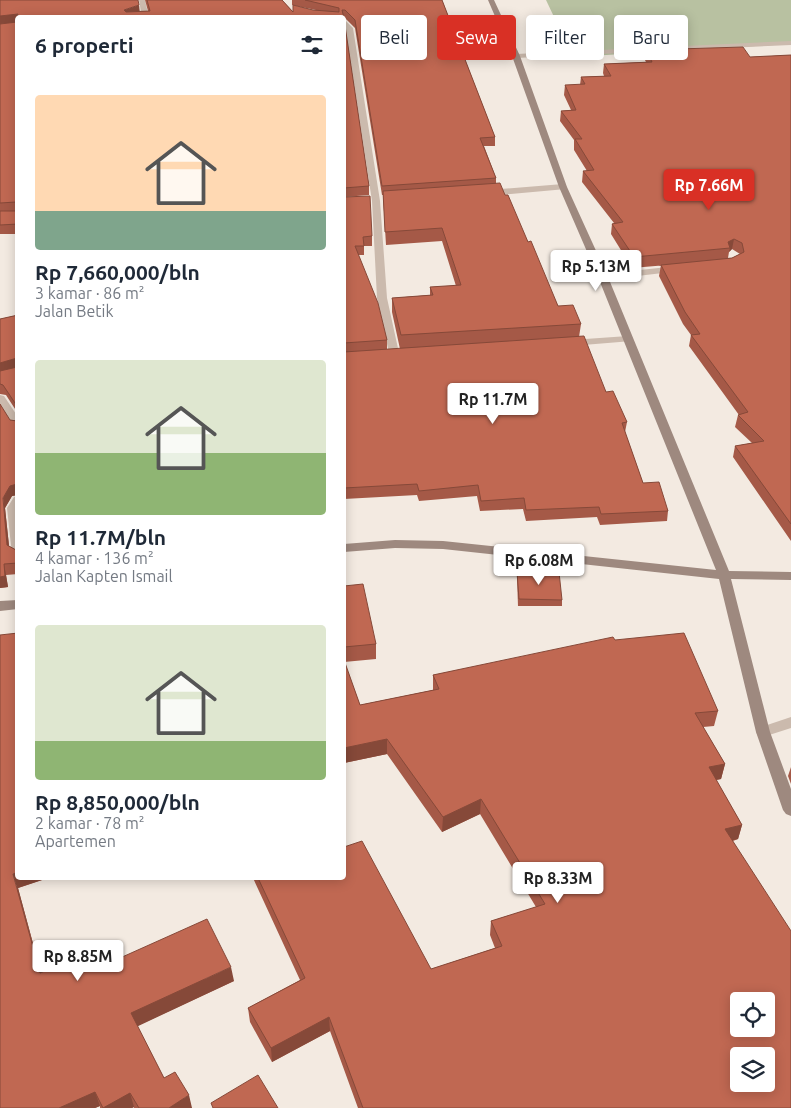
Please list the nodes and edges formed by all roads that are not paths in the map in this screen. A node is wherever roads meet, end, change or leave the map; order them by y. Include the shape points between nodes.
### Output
1 (142, 0) edge
2 (491, 0) edge
3 (143, 15) edge
4 (498, 15) edge
5 (346, 24) edge
6 (791, 43) edge
7 (516, 56) joint
8 (563, 188) junction
9 (474, 194) edge
10 (386, 200) edge
11 (372, 201) junction
12 (687, 268) edge
13 (603, 277) junction
14 (628, 339) junction
15 (560, 343) edge
16 (394, 353) edge
17 (0, 398) edge
18 (15, 422) edge
19 (15, 505) edge
20 (15, 527) edge
21 (346, 548) edge
22 (724, 576) junction
23 (791, 576) edge
24 (15, 604) edge
25 (0, 606) edge
26 (791, 722) edge
27 (763, 732) junction
28 (791, 810) edge

1 - 3 street
2 - 4 street
5 - 11 street
6 - 7 street
7 - 8 street
8 - 9 street
8 - 13 street
10 - 11 street
11 - 16 street via 382,298
12 - 13 street
13 - 14 street
14 - 15 street
14 - 22 street
17 - 18 street
19 - 20 street
21 - 22 street via 443,545
22 - 23 street
22 - 27 street
24 - 25 street
26 - 27 street
27 - 28 street

